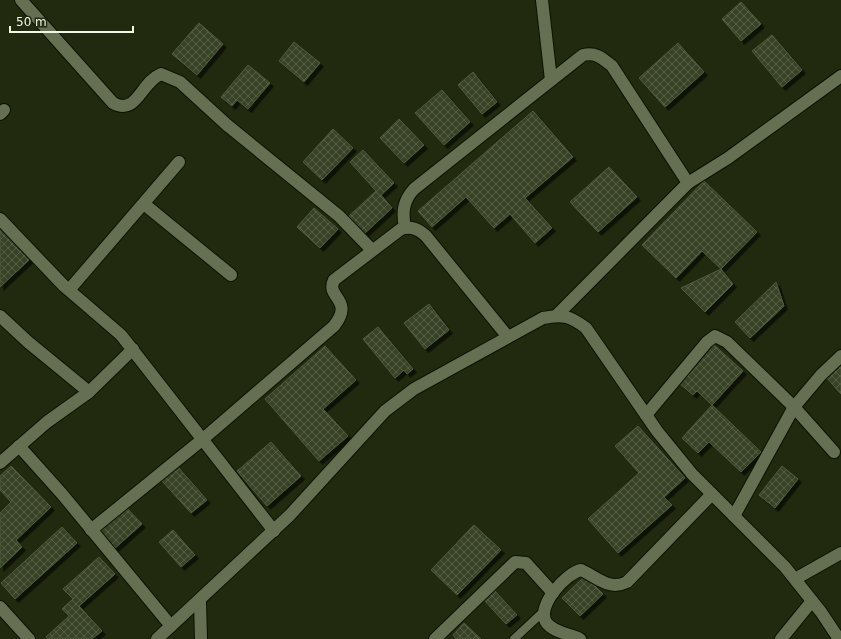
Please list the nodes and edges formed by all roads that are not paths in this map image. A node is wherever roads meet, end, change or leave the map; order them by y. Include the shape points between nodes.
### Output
1 (21, 0) edge
2 (542, 0) edge
3 (841, 76) edge
4 (551, 80) junction
5 (180, 162) dead end
6 (688, 184) junction
7 (144, 204) junction
8 (0, 219) edge
9 (405, 228) junction
10 (372, 250) junction
11 (231, 275) dead end
12 (69, 290) junction
13 (557, 315) junction
14 (0, 316) edge
15 (508, 337) junction
16 (133, 349) junction
17 (841, 356) edge
18 (89, 392) junction
19 (794, 407) junction
20 (646, 415) junction
21 (203, 439) junction
22 (19, 446) junction
23 (834, 452) dead end
24 (2, 460) edge
25 (712, 494) junction
26 (734, 516) junction
27 (91, 530) junction
28 (274, 530) junction
29 (841, 553) edge
30 (795, 579) junction
31 (553, 593) junction
32 (200, 601) junction
33 (812, 602) junction
34 (0, 607) edge
35 (544, 611) junction
36 (171, 626) junction
37 (29, 639) edge
38 (157, 639) edge
39 (201, 639) edge
40 (435, 639) edge
41 (514, 639) edge
42 (580, 639) edge
43 (781, 639) edge
44 (839, 639) edge

1 - 10 street via 113,103 127,107 134,103 153,78 161,74 180,82 227,125 339,216
2 - 4 street
3 - 6 street
4 - 6 street via 583,55 592,53 602,57 612,66
4 - 9 street via 414,188 404,206
5 - 7 street
6 - 13 street
7 - 11 street
7 - 12 street
8 - 12 street
9 - 10 street
9 - 15 street via 419,230 426,236
10 - 21 street via 334,280 333,290 343,310 334,326
12 - 16 street via 121,335
13 - 15 street via 543,318
13 - 20 street via 572,317 586,328
14 - 18 street
15 - 28 street via 414,389 385,411
16 - 18 street
16 - 21 street
17 - 19 street via 820,375
18 - 22 street
19 - 20 street via 727,342 715,336 707,342
19 - 23 street
19 - 26 street
20 - 25 street via 692,474
21 - 27 street
21 - 28 street
22 - 24 street
22 - 27 street
25 - 26 street
25 - 31 street via 627,582 613,586 581,570 566,578
26 - 30 street
27 - 36 street
28 - 32 street
29 - 30 street
30 - 33 street
31 - 35 street
31 - 40 street via 526,563 516,562
32 - 36 street
32 - 39 street
33 - 43 street
33 - 44 street
34 - 37 street
35 - 41 lane
35 - 42 street via 546,623 551,627
36 - 38 street

